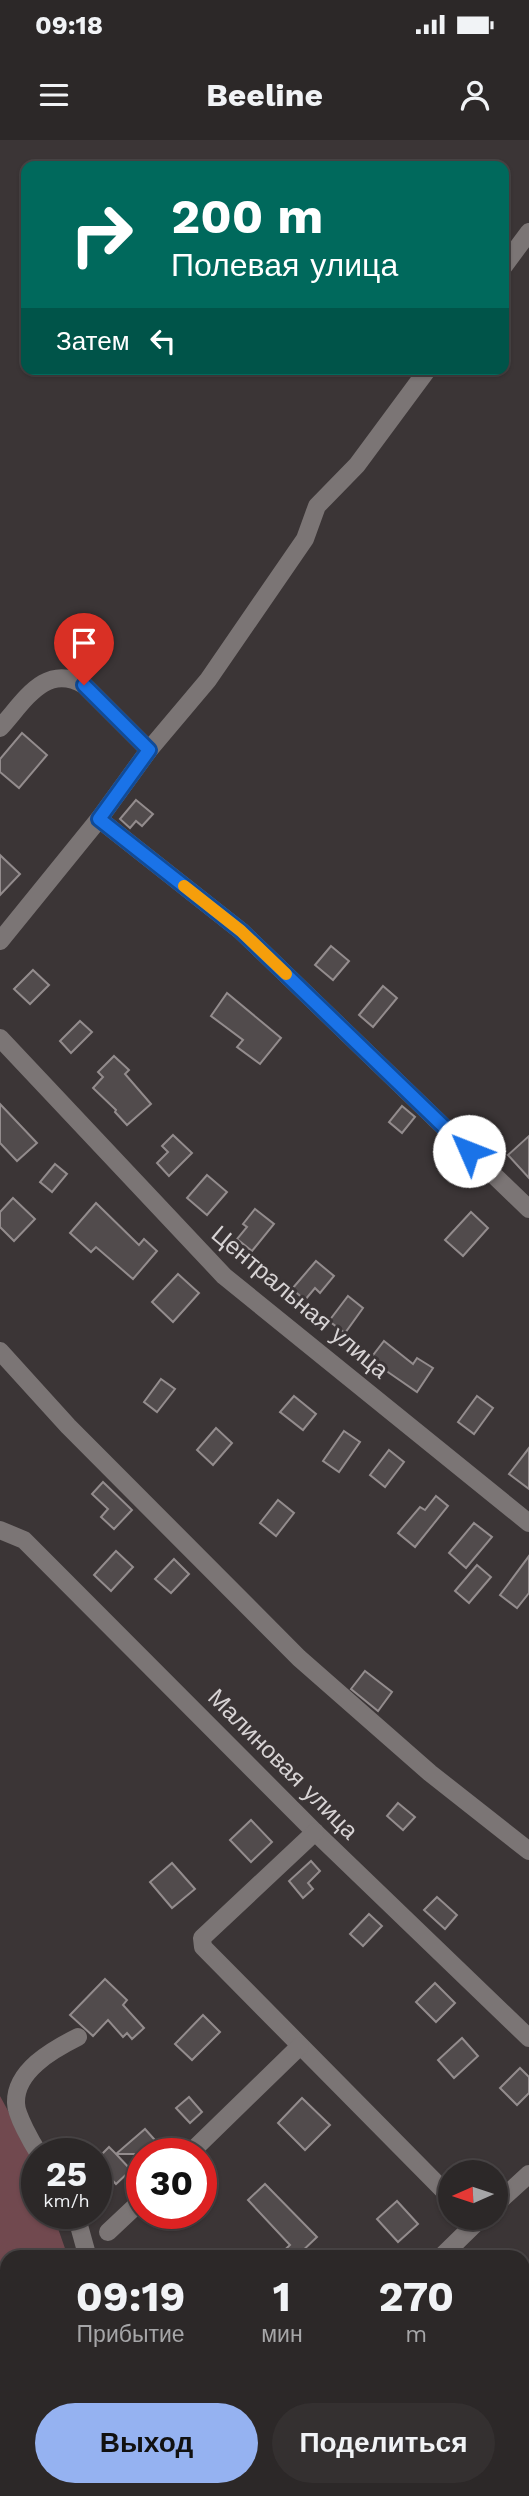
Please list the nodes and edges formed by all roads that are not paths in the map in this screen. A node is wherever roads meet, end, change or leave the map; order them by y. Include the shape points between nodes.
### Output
1 (529, 232) edge
2 (509, 259) edge
3 (424, 375) edge
4 (0, 728) edge
5 (149, 750) junction
6 (99, 819) junction
7 (0, 941) edge
8 (0, 1038) edge
9 (529, 1209) edge
10 (0, 1351) edge
11 (529, 1523) edge
12 (0, 1530) edge
13 (315, 1832) junction
14 (529, 1851) edge
15 (78, 2038) dead end
16 (529, 2038) edge
17 (300, 2046) junction
18 (31, 2138) edge
19 (205, 2138) edge
20 (529, 2174) edge
21 (438, 2185) edge
22 (508, 2193) edge
23 (126, 2215) edge
24 (80, 2229) edge
25 (466, 2230) edge
26 (108, 2232) dead end
27 (86, 2250) edge
28 (447, 2250) edge

1 - 2 street
3 - 5 street via 358,465 317,506 305,539 208,680
4 - 5 street via 41,683 72,678
5 - 6 street
6 - 7 street
6 - 9 street via 241,931
8 - 11 street, Центральная улица via 224,1276
10 - 14 street via 68,1426 299,1658 430,1773
12 - 13 street, Малиновая улица via 24,1540
13 - 16 street, Малиновая улица
13 - 17 street via 202,1938 203,1947
15 - 18 street via 56,2048 18,2085 16,2106
17 - 19 street
17 - 21 street
20 - 22 street
23 - 26 street
24 - 27 street
25 - 28 street

